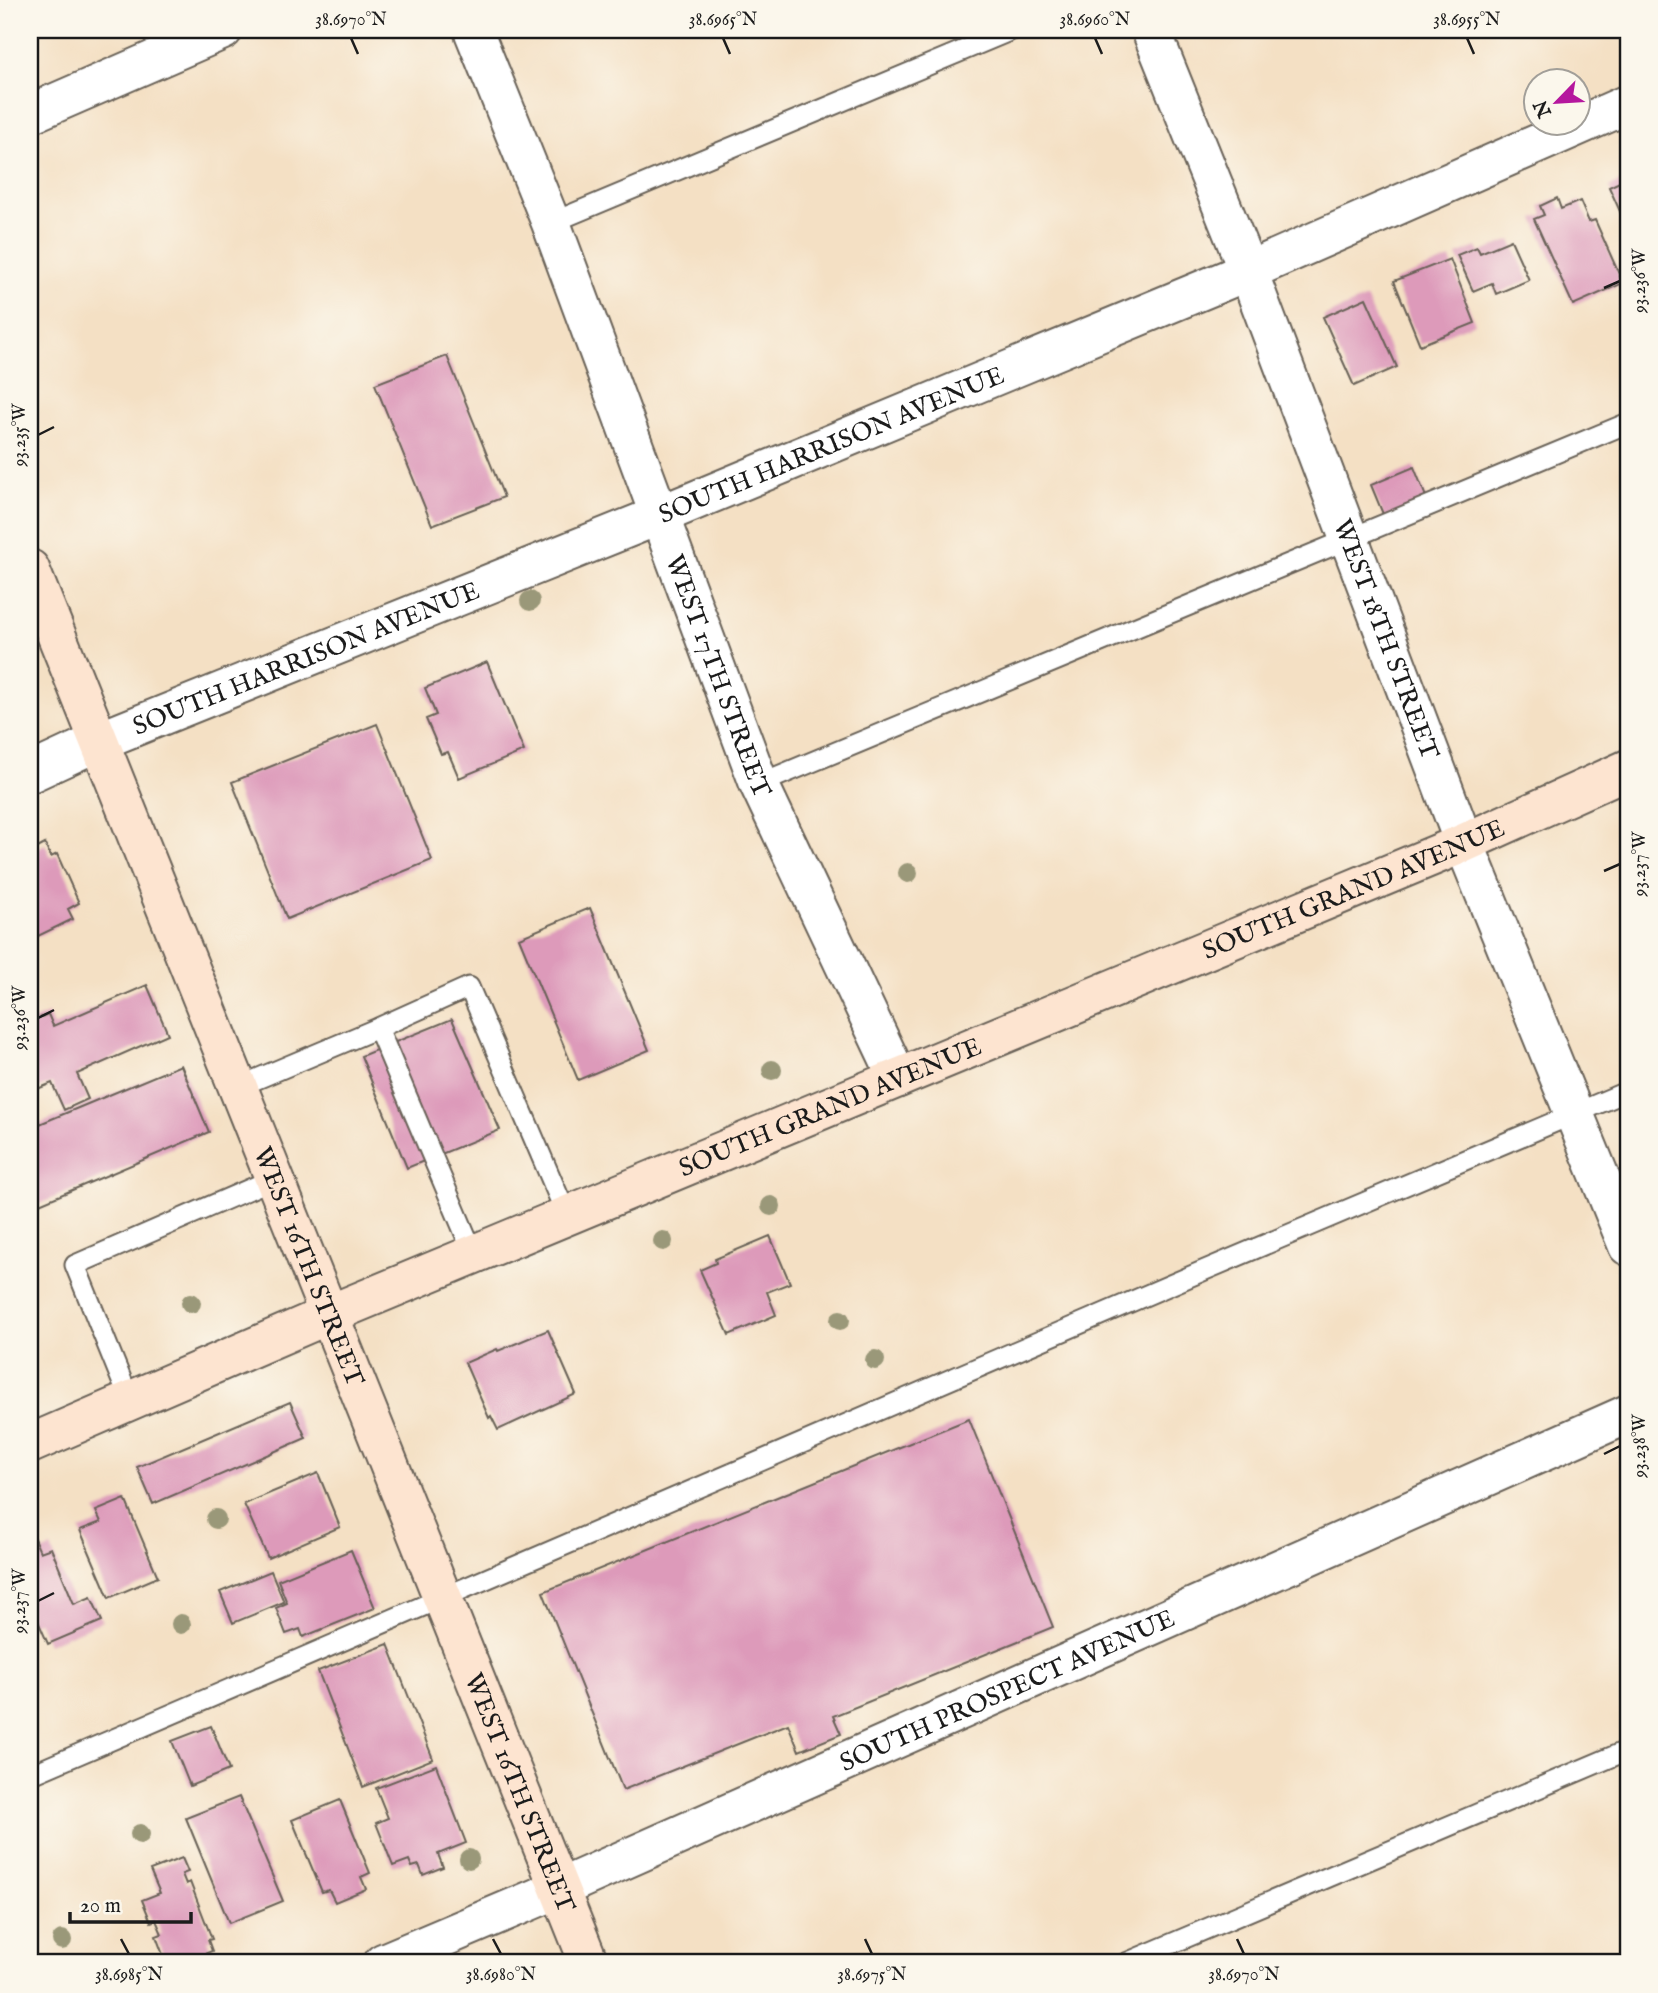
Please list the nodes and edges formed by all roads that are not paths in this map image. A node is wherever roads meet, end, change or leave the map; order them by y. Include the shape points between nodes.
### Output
1 (223, 30) edge
2 (473, 30) edge
3 (1012, 30) edge
4 (1151, 30) edge
5 (1628, 104) edge
6 (30, 114) edge
7 (551, 223) junction
8 (1248, 271) junction
9 (1628, 423) edge
10 (660, 515) junction
11 (1350, 539) junction
12 (30, 569) edge
13 (99, 741) junction
14 (1628, 769) edge
15 (30, 772) edge
16 (759, 784) junction
17 (1465, 842) junction
18 (378, 1028) junction
19 (898, 1078) junction
20 (238, 1087) junction
21 (1628, 1091) edge
22 (1575, 1114) junction
23 (275, 1178) junction
24 (567, 1216) junction
25 (1628, 1246) edge
26 (474, 1255) junction
27 (330, 1314) junction
28 (130, 1401) junction
29 (1628, 1414) edge
30 (30, 1443) edge
31 (444, 1597) junction
32 (1628, 1751) edge
33 (30, 1775) edge
34 (558, 1889) junction
35 (383, 1963) edge
36 (589, 1963) edge
37 (1126, 1963) edge

1 - 6 street
2 - 7 street, WEST 17TH STREET
3 - 7 lane
4 - 8 street, WEST 18TH STREET
5 - 8 street, SOUTH HARRISON AVENUE
7 - 10 street, WEST 17TH STREET
8 - 10 street, SOUTH HARRISON AVENUE
8 - 11 street, WEST 18TH STREET
9 - 11 lane
10 - 13 street, SOUTH HARRISON AVENUE
10 - 16 street, WEST 17TH STREET
11 - 16 lane
11 - 17 street, WEST 18TH STREET
12 - 13 street, WEST 16TH STREET
13 - 15 street, SOUTH HARRISON AVENUE
13 - 20 street, WEST 16TH STREET
14 - 17 street, SOUTH GRAND AVENUE
16 - 19 street, WEST 17TH STREET
17 - 19 street, SOUTH GRAND AVENUE
17 - 22 street, WEST 18TH STREET
18 - 20 lane
18 - 24 lane via 469,986
18 - 26 lane
19 - 24 street, SOUTH GRAND AVENUE
20 - 23 street, WEST 16TH STREET
21 - 22 lane
22 - 25 street, WEST 18TH STREET
22 - 31 lane
23 - 27 street, WEST 16TH STREET
23 - 28 lane via 75,1265
24 - 26 street, SOUTH GRAND AVENUE
26 - 27 street, SOUTH GRAND AVENUE
27 - 28 street, SOUTH GRAND AVENUE
27 - 31 street, WEST 16TH STREET
28 - 30 street, SOUTH GRAND AVENUE
29 - 34 street, SOUTH PROSPECT AVENUE
31 - 33 lane
31 - 34 street, WEST 16TH STREET
32 - 37 lane
34 - 35 street, SOUTH PROSPECT AVENUE
34 - 36 street, WEST 16TH STREET

